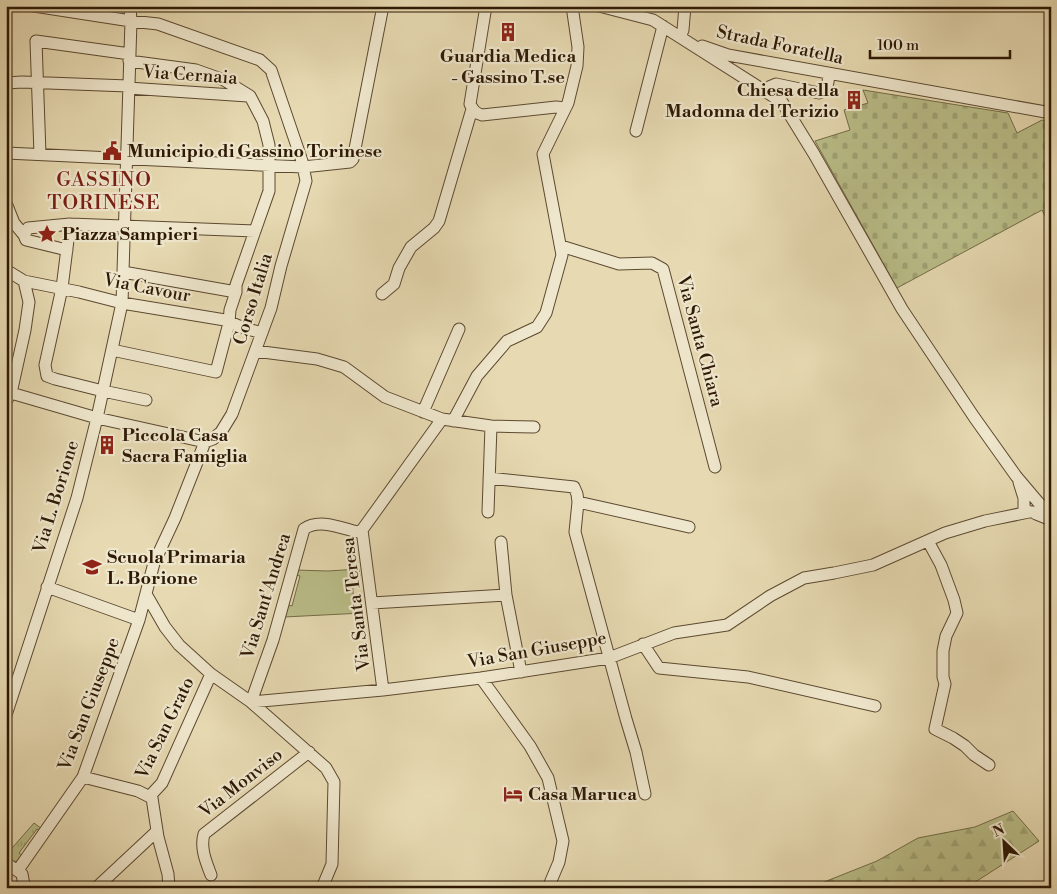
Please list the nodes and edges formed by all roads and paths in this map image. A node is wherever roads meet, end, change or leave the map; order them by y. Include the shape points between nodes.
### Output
1 (34, 6) edge
2 (130, 6) edge
3 (383, 6) edge
4 (486, 6) edge
5 (572, 6) edge
6 (599, 6) edge
7 (685, 6) edge
8 (640, 12) edge
9 (131, 21) junction
10 (662, 26) junction
11 (680, 37) junction
12 (728, 55) junction
13 (129, 57) junction
14 (744, 58) junction
15 (731, 70) junction
16 (829, 74) junction
17 (746, 79) junction
18 (6, 82) edge
19 (38, 82) junction
20 (128, 87) junction
21 (765, 92) junction
22 (250, 96) junction
23 (565, 108) junction
24 (472, 109) junction
25 (1051, 113) edge
26 (636, 131) dead end
27 (6, 153) edge
28 (40, 154) junction
29 (127, 158) junction
30 (269, 165) junction
31 (303, 167) junction
32 (6, 203) edge
33 (70, 224) junction
34 (124, 227) junction
35 (255, 232) junction
36 (24, 235) junction
37 (561, 246) junction
38 (67, 250) junction
39 (6, 270) edge
40 (123, 272) junction
41 (24, 281) junction
42 (62, 288) junction
43 (236, 292) junction
44 (382, 294) dead end
45 (122, 303) junction
46 (230, 323) junction
47 (459, 329) dead end
48 (262, 333) junction
49 (112, 350) junction
50 (256, 352) junction
51 (103, 391) junction
52 (9, 397) edge
53 (146, 400) dead end
54 (423, 412) junction
55 (97, 418) junction
56 (447, 420) junction
57 (491, 426) junction
58 (534, 427) dead end
59 (205, 442) junction
60 (715, 467) dead end
61 (489, 478) junction
62 (578, 502) junction
63 (1031, 506) junction
64 (488, 512) dead end
65 (1051, 514) edge
66 (1051, 520) edge
67 (689, 527) dead end
68 (362, 530) junction
69 (928, 541) junction
70 (502, 542) dead end
71 (47, 587) junction
72 (146, 594) junction
73 (506, 595) junction
74 (372, 603) junction
75 (139, 620) junction
76 (643, 644) junction
77 (609, 658) junction
78 (521, 672) junction
79 (211, 674) junction
80 (481, 678) junction
81 (384, 690) junction
82 (251, 702) junction
83 (875, 706) dead end
84 (6, 715) edge
85 (309, 752) junction
86 (989, 765) dead end
87 (83, 777) junction
88 (644, 794) dead end
89 (150, 796) junction
90 (157, 831) junction
91 (6, 863) edge
92 (18, 870) junction
93 (211, 875) dead end
94 (23, 888) edge
95 (96, 888) edge
96 (169, 888) edge
97 (322, 888) edge
98 (548, 888) edge

1 - 9 street, Corso Italia
2 - 9 street, Via L. Borione
3 - 31 street via 353,159 346,163
4 - 24 street via 470,104
5 - 23 street, Via Santa Teresa via 578,47 577,66
6 - 8 street
7 - 11 street
8 - 10 street
9 - 13 street, Via L. Borione
9 - 31 street, Corso Italia via 158,24 260,60 271,70
10 - 11 street
10 - 26 street
11 - 12 street, Strada Foratella
11 - 15 street
12 - 14 street, Strada Foratella
12 - 15 street
13 - 19 street via 36,41
13 - 20 street, Via L. Borione
13 - 22 street via 196,70 224,80
14 - 16 street, Strada Foratella
14 - 17 street
15 - 17 street
16 - 21 street via 824,92 776,84
16 - 25 street, Strada Foratella
17 - 21 street
18 - 19 street, Via Cernaia
19 - 20 street, Via Cernaia
19 - 28 street
20 - 22 street, Via Cernaia
20 - 29 street, Via L. Borione
21 - 63 street via 782,102 902,309 1016,476
22 - 30 street via 263,121
23 - 24 street via 482,115
23 - 37 street, Via Santa Teresa via 543,154
24 - 44 street via 439,221 412,246 394,284
27 - 28 street
28 - 29 street
29 - 30 street
29 - 34 street, Via L. Borione
30 - 31 street
30 - 35 street via 269,191
31 - 48 street, Corso Italia via 306,181
32 - 36 street via 14,223
33 - 34 street
33 - 36 street via 28,228
33 - 38 street
34 - 35 street
34 - 40 street, Via L. Borione
35 - 43 street
36 - 38 street via 26,240
37 - 56 street, Via Santa Teresa via 562,255 546,313 537,327 507,341 477,376
37 - 60 street, Via Santa Chiara via 619,264 652,263 663,269
38 - 42 street
39 - 41 street
40 - 43 street
40 - 45 street, Via L. Borione
41 - 42 street, Via Cavour
41 - 52 street via 29,302
42 - 45 street, Via Cavour
42 - 51 street via 45,371 47,376 55,379
43 - 46 street
45 - 46 street, Via Cavour
45 - 49 street, Via L. Borione
46 - 48 street, Via Cavour
46 - 49 street via 216,372
47 - 54 street
48 - 50 street, Corso Italia
49 - 51 street, Via L. Borione
50 - 54 street via 344,367 385,397
50 - 59 street, Corso Italia via 232,414 221,432
51 - 53 street
51 - 55 street, Via L. Borione
52 - 55 street
54 - 56 street
55 - 59 street
55 - 71 street, Via L. Borione via 77,498
56 - 57 street
56 - 68 street, Via Santa Teresa
57 - 58 street
57 - 61 street
59 - 72 street, Via San Giuseppe via 154,563
61 - 62 street via 574,487
61 - 64 street
62 - 67 street
62 - 77 street via 576,532
63 - 65 street
63 - 66 street
63 - 69 street, Via San Giuseppe
68 - 74 street, Via Santa Teresa
68 - 82 street, Via Sant'Andrea via 358,532 318,523 304,529 273,640
69 - 76 street, Via San Giuseppe via 873,565 804,578 727,625 674,633
69 - 86 street via 957,613 943,651 945,684 935,729
70 - 73 street
71 - 75 street
71 - 84 street, Via L. Borione
72 - 75 street, Via San Giuseppe
72 - 79 street via 165,627
73 - 74 street
73 - 78 street
74 - 81 street, Via Santa Teresa
75 - 87 street, Via San Giuseppe
76 - 77 street, Via San Giuseppe
76 - 83 street via 659,668 748,677
77 - 78 street, Via San Giuseppe
77 - 88 street via 636,752
78 - 80 street, Via San Giuseppe
79 - 82 street
79 - 89 street, Via San Grato via 162,783
80 - 81 street, Via San Giuseppe
80 - 98 street via 530,746 548,778 563,841 559,862
81 - 82 street, Via San Giuseppe
82 - 85 street
85 - 93 street, Via Monviso via 204,834 203,851
85 - 97 street via 326,768 334,782 332,864
87 - 89 street
87 - 92 street, Via San Giuseppe
89 - 90 street
90 - 95 street
90 - 96 street
91 - 92 street
92 - 94 street via 22,874

